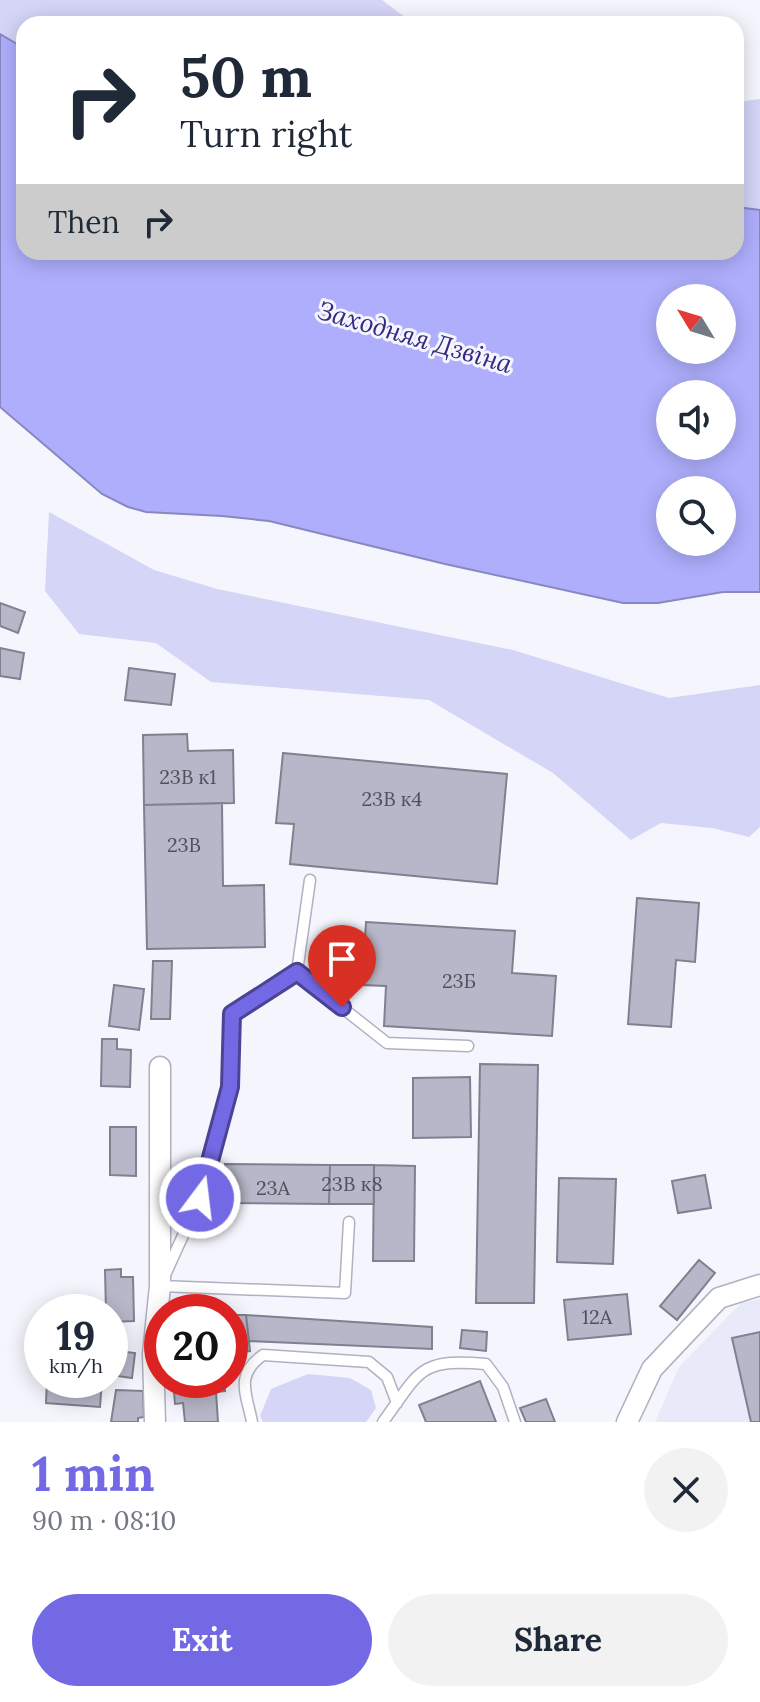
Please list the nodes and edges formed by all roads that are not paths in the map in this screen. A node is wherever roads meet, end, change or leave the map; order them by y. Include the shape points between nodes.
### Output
1 (310, 880) dead end
2 (297, 972) junction
3 (468, 1046) dead end
4 (160, 1067) dead end
5 (349, 1222) dead end
6 (760, 1285) edge
7 (160, 1286) junction
8 (397, 1403) junction
9 (155, 1422) edge
10 (252, 1422) edge
11 (383, 1422) edge
12 (515, 1422) edge
13 (627, 1422) edge

1 - 2 lane
2 - 3 lane via 387,1043
2 - 7 lane via 232,1014 230,1087 200,1198
4 - 7 street
5 - 7 lane via 345,1293
6 - 13 street via 719,1298 652,1369
7 - 9 street via 153,1354
8 - 10 lane via 387,1377 369,1362 263,1355 243,1378
8 - 11 lane
8 - 12 lane via 420,1371 450,1361 486,1364 503,1387

